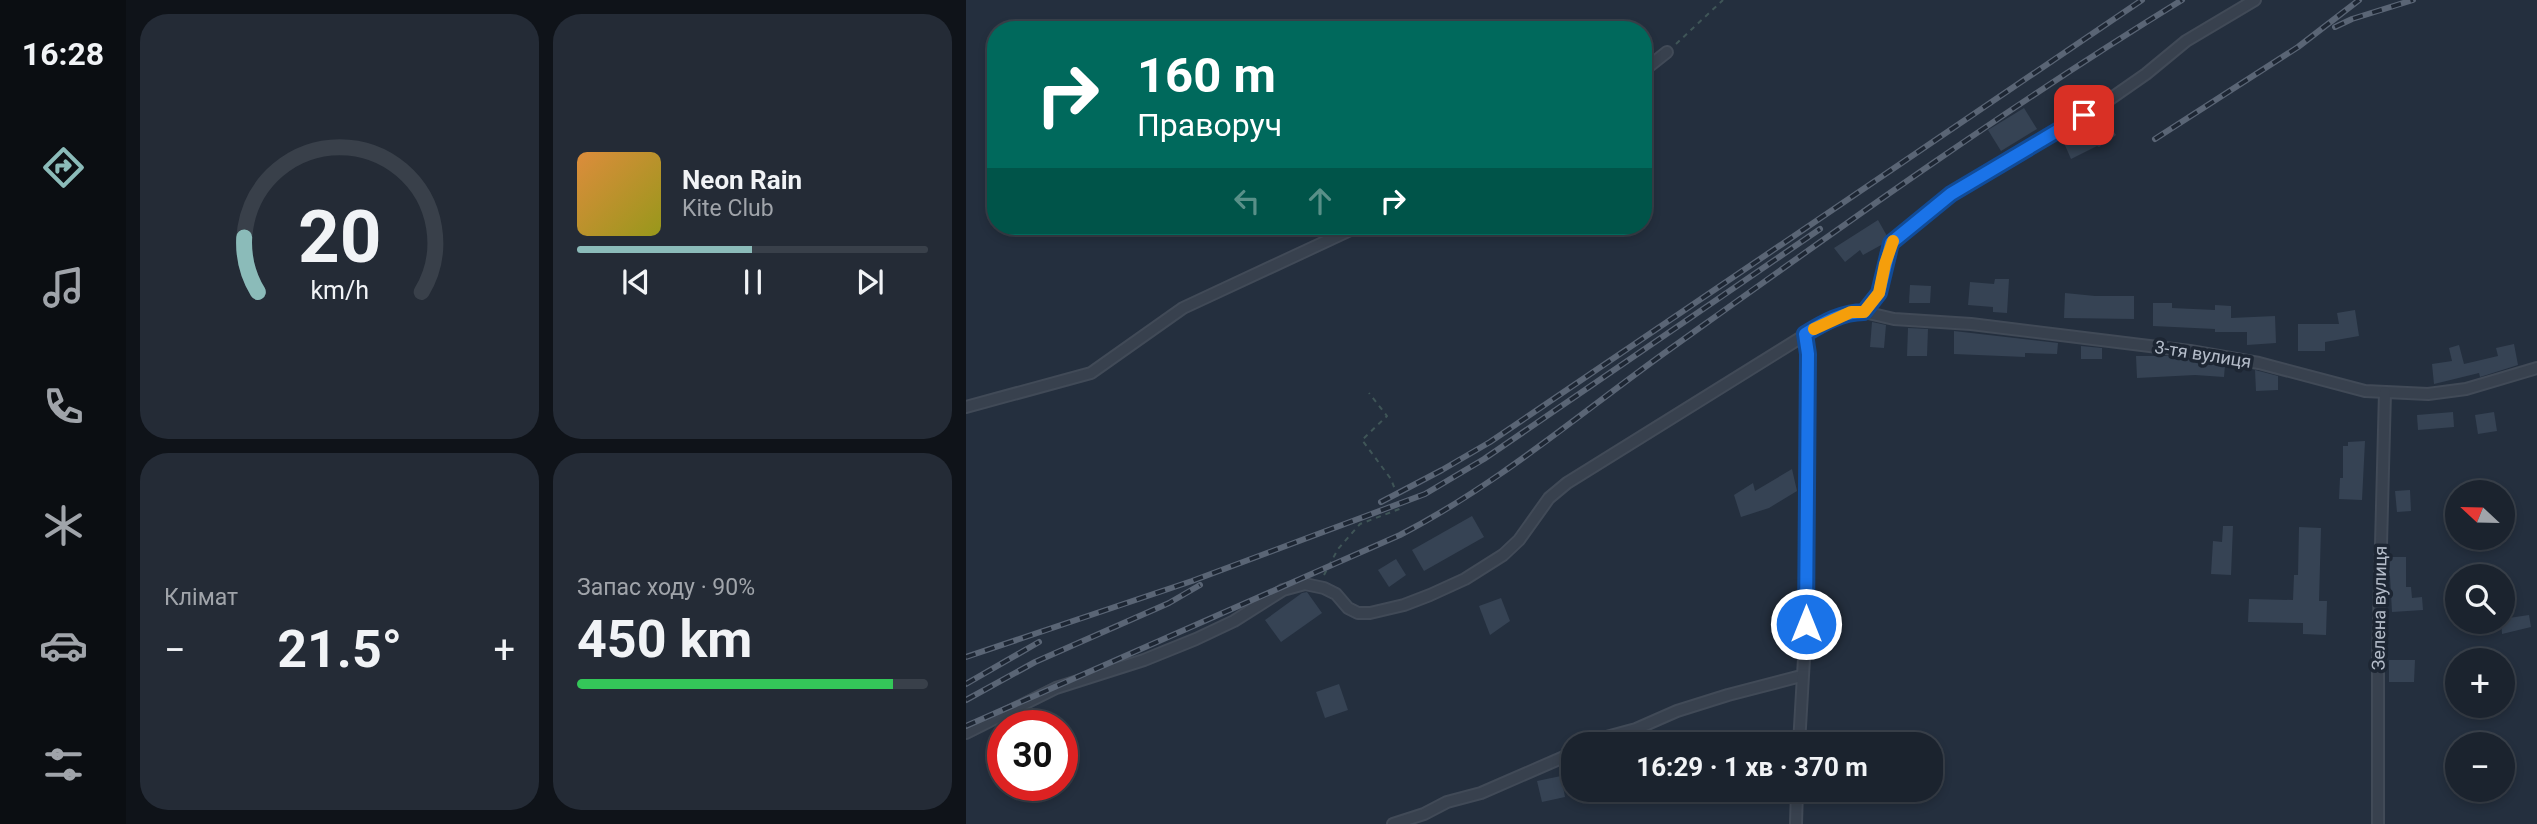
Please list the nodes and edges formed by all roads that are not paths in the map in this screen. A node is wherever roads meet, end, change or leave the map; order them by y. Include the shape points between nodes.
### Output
1 (2255, 0) edge
2 (1668, 52) road end
3 (1652, 64) edge
4 (1340, 235) edge
5 (1864, 312) junction
6 (1805, 334) junction
7 (2537, 368) edge
8 (2385, 392) junction
9 (966, 407) edge
10 (1801, 676) junction
11 (1625, 732) edge
12 (1799, 732) edge
13 (966, 733) edge
14 (1561, 757) edge
15 (1797, 802) edge
16 (1393, 824) edge
17 (1796, 824) edge
18 (2378, 824) edge

1 - 5 street via 2186,41 2102,104 1951,194 1912,224 1891,243 1879,293
2 - 3 street
4 - 9 street via 1183,308 1091,373
5 - 6 street via 1851,312
5 - 8 street, 3-тя вулиця via 2190,351
6 - 10 street via 1806,624
6 - 13 street via 1567,483 1549,498 1519,540 1465,579 1404,605 1370,613 1348,608 1336,594 1318,586 1283,590 1196,639 1056,688
7 - 8 street, 3-тя вулиця via 2466,388 2428,394
8 - 18 street, Зелена вулиця
10 - 11 street via 1677,711
10 - 12 street
14 - 16 street via 1481,793
15 - 17 street

